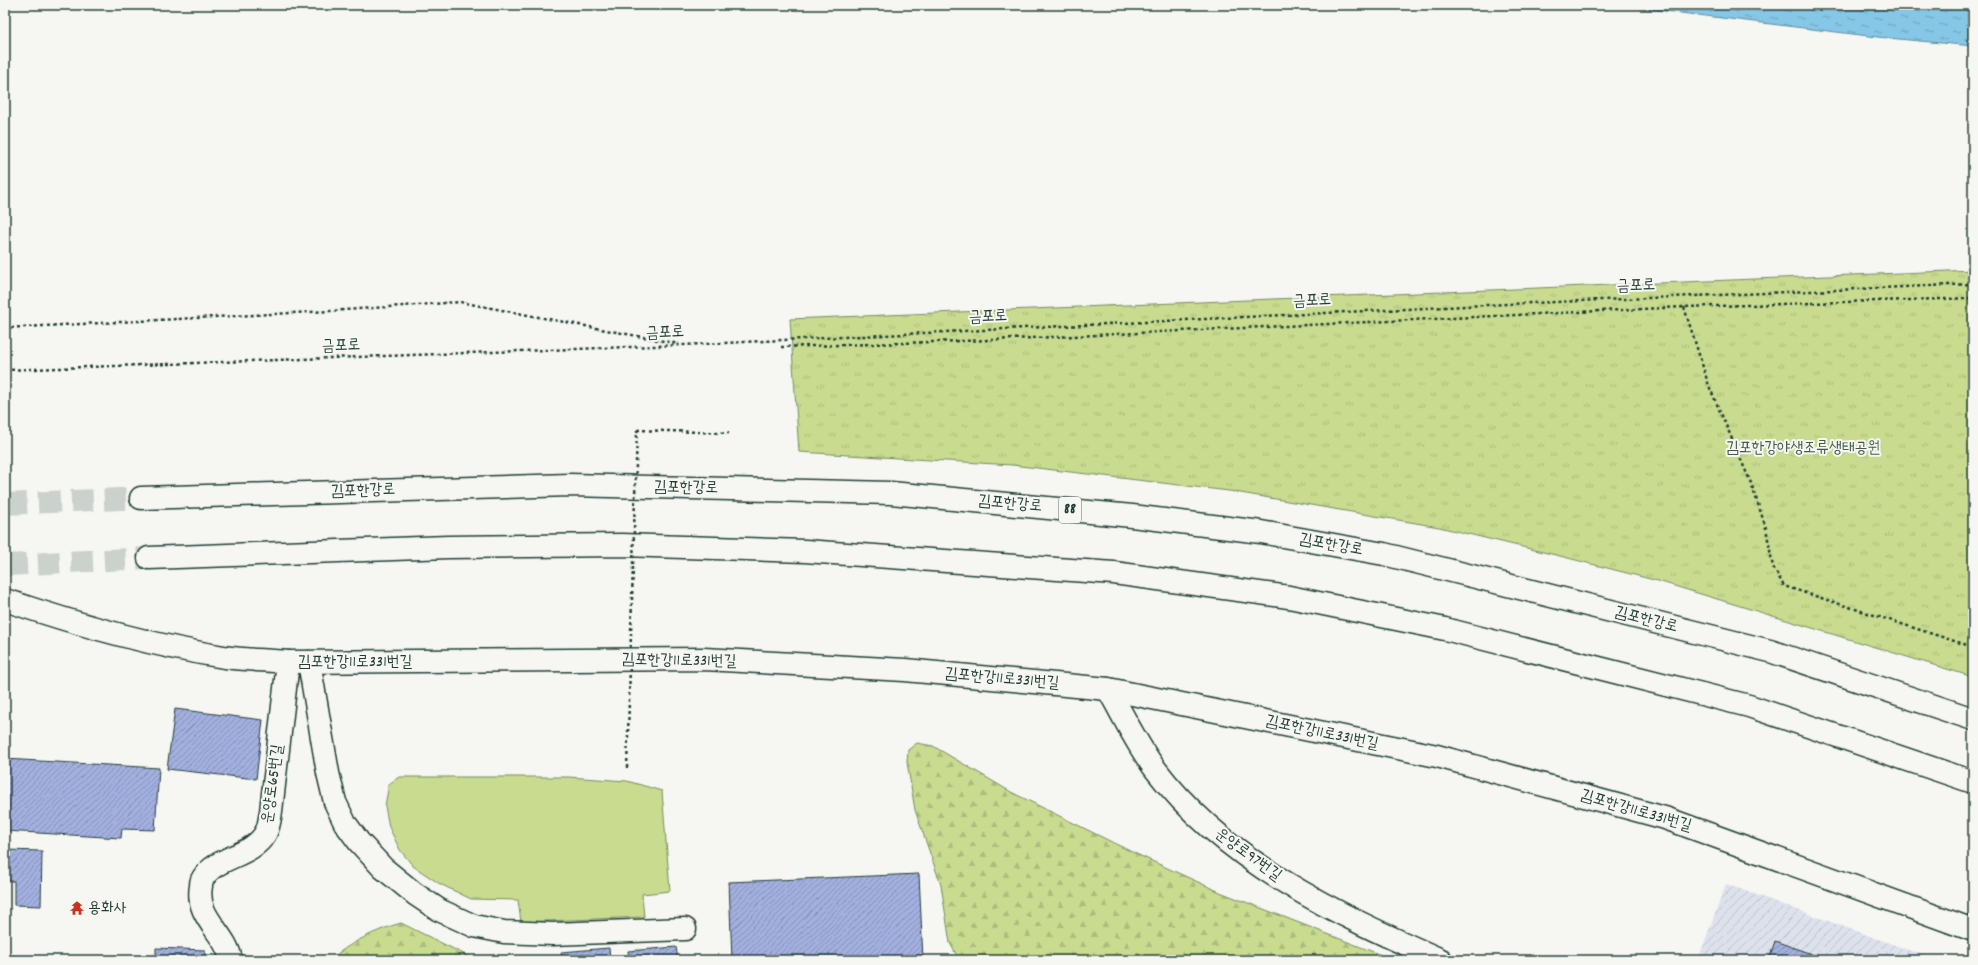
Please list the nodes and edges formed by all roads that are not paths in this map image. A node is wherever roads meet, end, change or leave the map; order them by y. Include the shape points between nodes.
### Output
1 (141, 498) tunnel mouth
2 (149, 558) tunnel mouth
3 (5, 600) edge
4 (288, 662) junction
5 (309, 662) junction
6 (1108, 689) junction
7 (1973, 719) edge
8 (1973, 782) edge
9 (685, 929) dead end
10 (1973, 930) edge
11 (231, 960) edge
12 (1441, 960) edge

1 - 7 main road, 김포한강로 / 88 via 570,485 891,493 1140,517 1261,532 1384,554 1770,651
2 - 8 main road via 448,547 622,545 805,550 1114,573 1289,597 1445,629 1749,706
3 - 4 main road, 김포한강11로331번길 via 59,618 164,645 225,657
4 - 5 main road, 김포한강11로331번길
4 - 11 main road, 운양로65번길 via 272,811 265,834 250,848 216,865 202,878 199,898 204,911 229,951
5 - 6 main road, 김포한강11로331번길 via 704,659 905,670
5 - 9 main road via 335,802 359,842 383,868 415,894 439,910 474,926 504,932 553,934
6 - 10 main road, 김포한강11로331번길 via 1437,756 1665,818
6 - 12 main road, 운양로97번길 via 1155,769 1177,796 1213,830 1275,877 1390,938

